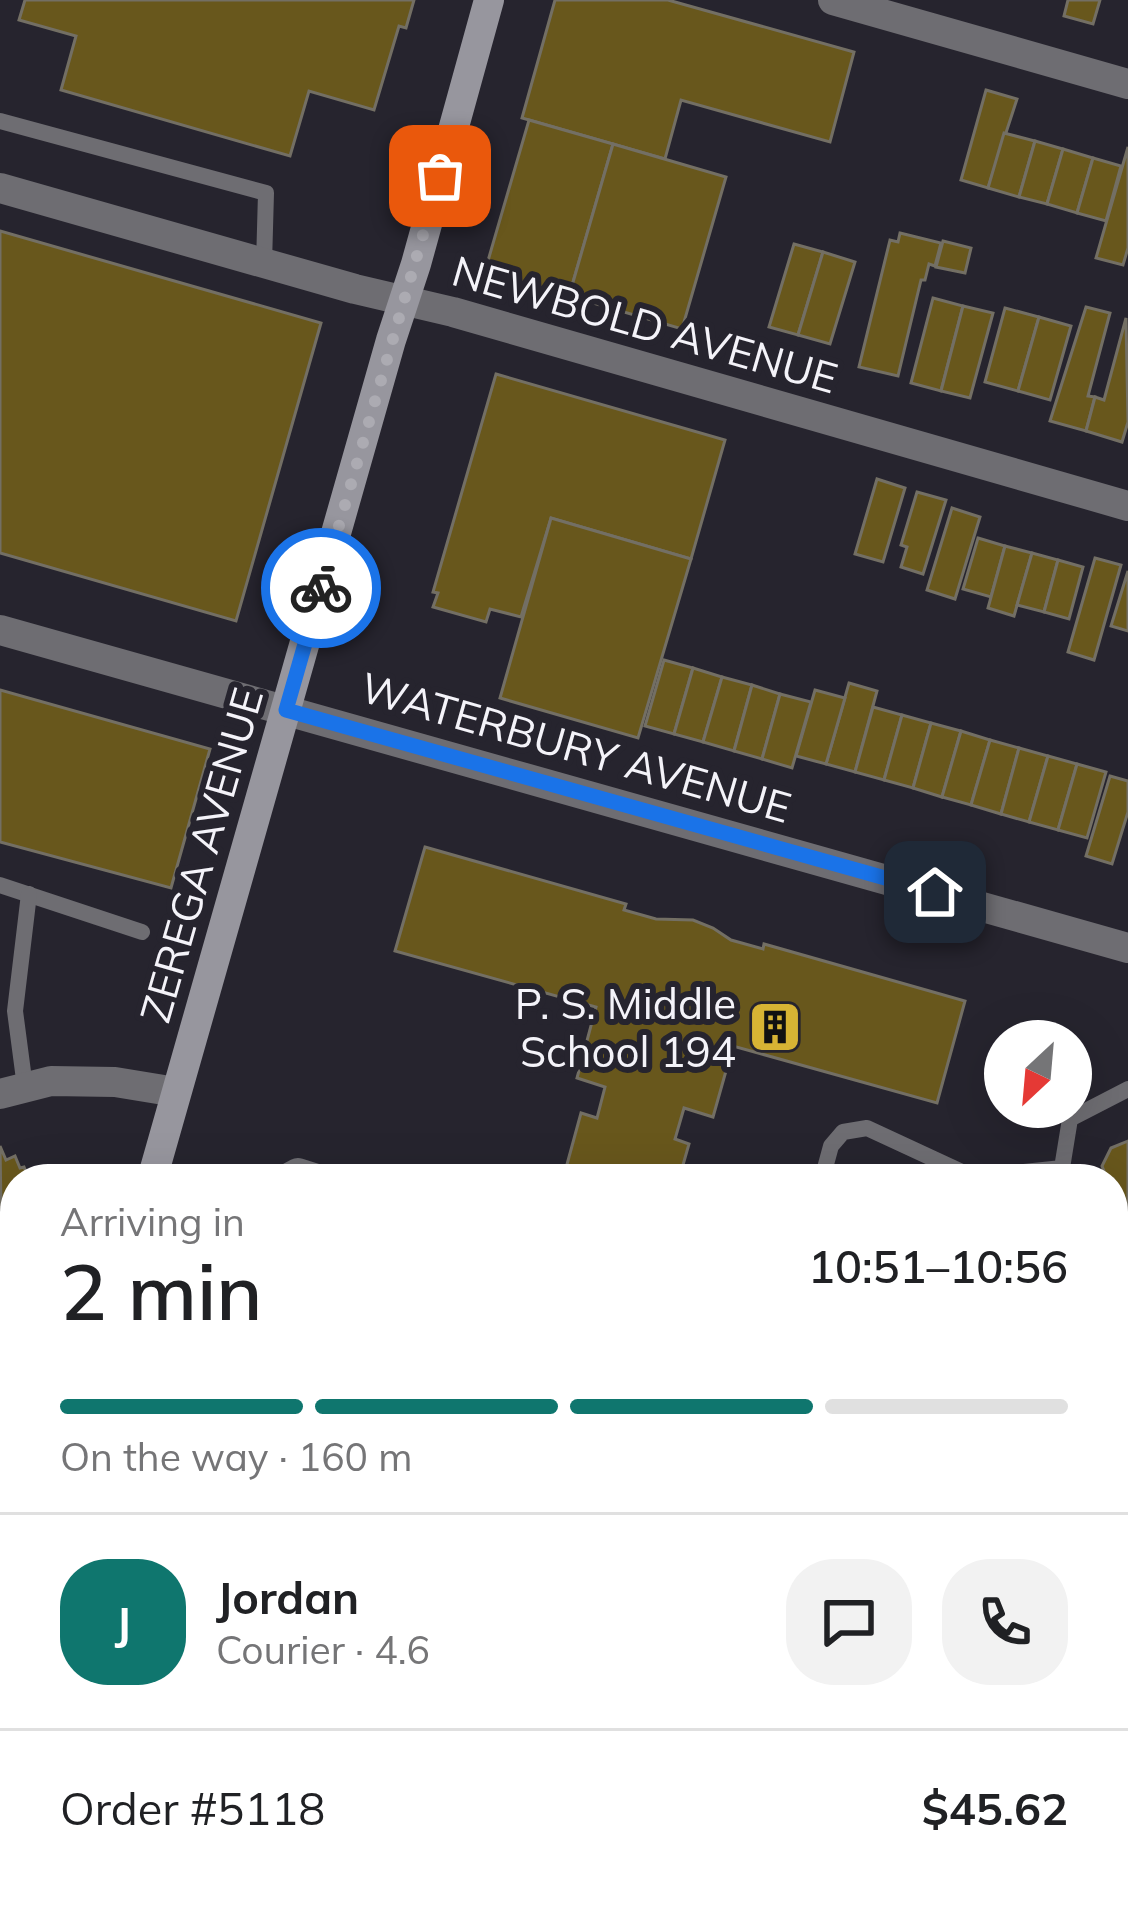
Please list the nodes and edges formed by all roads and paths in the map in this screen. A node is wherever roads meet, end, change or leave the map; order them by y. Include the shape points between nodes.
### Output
1 (489, 0) edge
2 (832, 0) edge
3 (1128, 84) edge
4 (0, 121) edge
5 (0, 188) edge
6 (263, 264) junction
7 (404, 301) junction
8 (1128, 506) edge
9 (0, 630) edge
10 (286, 710) junction
11 (0, 885) edge
12 (29, 894) junction
13 (142, 932) dead end
14 (1128, 948) edge
15 (1128, 1089) edge
16 (12, 1090) edge
17 (176, 1092) junction
18 (156, 1164) edge
19 (826, 1164) edge
20 (946, 1164) edge
21 (1065, 1164) edge

1 - 7 main road, ZEREGA AVENUE
2 - 3 street
4 - 6 lane via 266,193
5 - 6 street, NEWBOLD AVENUE
6 - 7 street, NEWBOLD AVENUE
7 - 8 street, NEWBOLD AVENUE
7 - 10 main road, ZEREGA AVENUE
9 - 10 street, WATERBURY AVENUE
10 - 14 street, WATERBURY AVENUE
10 - 17 main road, ZEREGA AVENUE
11 - 12 lane
12 - 13 lane
12 - 16 lane
15 - 21 lane via 1070,1119
16 - 17 street via 51,1081
17 - 18 main road, ZEREGA AVENUE
19 - 20 lane via 843,1132 867,1129

